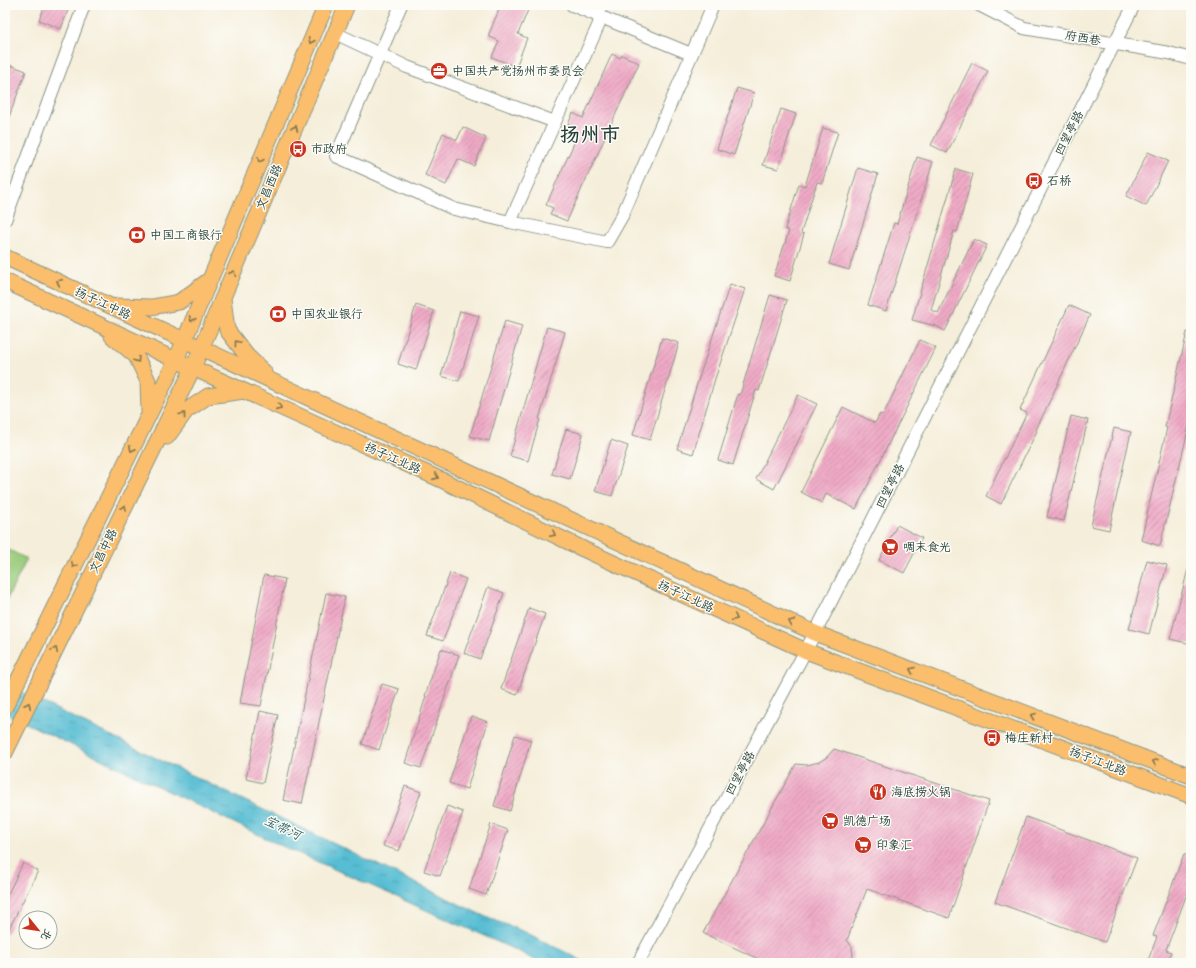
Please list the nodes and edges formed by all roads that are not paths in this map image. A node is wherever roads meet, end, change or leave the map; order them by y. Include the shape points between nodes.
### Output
1 (84, 5) edge
2 (326, 5) edge
3 (347, 5) edge
4 (400, 5) edge
5 (572, 5) edge
6 (712, 5) edge
7 (979, 5) edge
8 (1134, 5) edge
9 (600, 10) edge
10 (335, 33) junction
11 (1115, 44) junction
12 (380, 54) junction
13 (691, 54) junction
14 (1191, 58) edge
15 (555, 122) junction
16 (5, 220) edge
17 (510, 222) junction
18 (5, 257) edge
19 (5, 281) edge
20 (209, 281) junction
21 (223, 297) junction
22 (111, 306) junction
23 (98, 324) junction
24 (184, 340) junction
25 (201, 348) junction
26 (176, 360) junction
27 (193, 368) junction
28 (273, 381) junction
29 (244, 391) junction
30 (149, 414) junction
31 (143, 469) junction
32 (815, 633) junction
33 (806, 651) junction
34 (5, 707) edge
35 (5, 754) edge
36 (1191, 776) edge
37 (1191, 796) edge
38 (638, 963) edge

1 - 16 street
2 -> 20 main road, 文昌西路
3 - 10 main road, 文昌西路
4 - 12 street
5 - 9 street
6 - 13 street
7 - 11 street, 府西巷 via 1024,28
8 - 11 street, 四望亭路
9 - 13 street
9 - 15 street via 599,24
10 - 12 street
21 -> 10 main road, 文昌西路
11 - 14 street, 府西巷
11 - 32 street, 四望亭路
12 - 15 street
12 - 17 street via 336,156 454,209
13 - 17 street via 622,216 607,242
15 - 17 street
22 -> 18 main road, 扬子江中路
19 - 23 main road, 扬子江中路
20 - 22 main road via 178,302 152,307
20 -> 24 main road, 文昌西路
21 - 25 main road, 文昌西路
28 -> 21 main road via 246,356 227,330
22 - 24 main road, 扬子江中路
23 - 26 main road, 扬子江中路
23 -> 30 main road via 136,356 148,381
24 - 25 main road, 扬子江中路
24 - 26 main road, 文昌西路
25 - 27 main road, 文昌中路
25 - 28 main road, 扬子江北路
26 - 27 main road, 扬子江中路
26 - 30 main road, 文昌中路
27 - 29 main road, 扬子江北路
27 - 31 main road, 文昌中路
32 -> 28 main road, 扬子江北路
31 -> 29 main road via 186,411 208,396
29 -> 33 main road, 扬子江北路 via 444,481 583,549
30 -> 34 main road, 文昌中路
35 -> 31 main road, 文昌中路
32 - 33 street, 四望亭路
36 -> 32 main road, 扬子江北路
33 - 37 main road, 扬子江北路
33 - 38 street, 四望亭路

